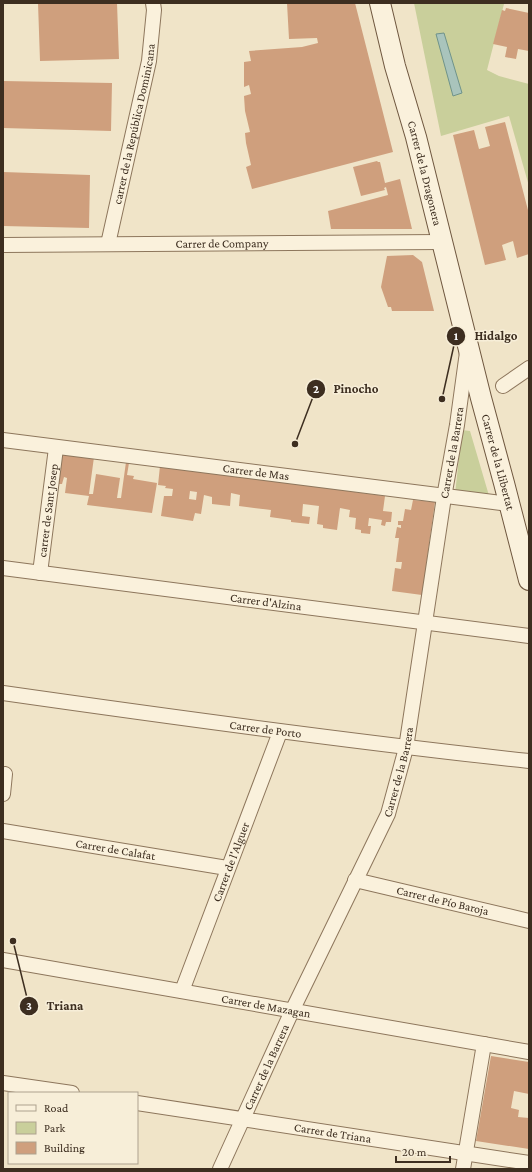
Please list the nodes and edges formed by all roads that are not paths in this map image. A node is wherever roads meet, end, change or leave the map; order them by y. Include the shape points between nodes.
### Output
1 (153, 3) edge
2 (380, 3) edge
3 (442, 242) junction
4 (108, 244) junction
5 (3, 245) edge
6 (468, 343) junction
7 (529, 368) edge
8 (503, 386) dead end
9 (3, 440) edge
10 (56, 448) junction
11 (444, 497) junction
12 (509, 504) junction
13 (3, 568) edge
14 (40, 573) junction
15 (529, 578) edge
16 (425, 622) junction
17 (529, 636) edge
18 (3, 693) edge
19 (280, 732) junction
20 (406, 748) junction
21 (529, 761) edge
22 (5, 774) dead end
23 (3, 794) edge
24 (3, 831) edge
25 (227, 868) junction
26 (355, 880) junction
27 (529, 920) edge
28 (3, 960) edge
29 (182, 991) junction
30 (292, 1011) junction
31 (484, 1044) junction
32 (529, 1052) edge
33 (3, 1083) edge
34 (65, 1092) edge
35 (138, 1103) edge
36 (244, 1119) junction
37 (465, 1154) junction
38 (529, 1163) edge
39 (220, 1169) edge
40 (463, 1169) edge

1 - 4 street, carrer de la República Dominicana via 149,61
2 - 3 street, Carrer de la Dragonera
3 - 4 street, Carrer de Company
3 - 6 street, Carrer de la Dragonera
4 - 5 street, Carrer de Company
6 - 11 street, Carrer de la Barrera
6 - 12 street, Carrer de la Llibertat
7 - 8 street
9 - 10 street, Carrer de Mas
10 - 11 street, Carrer de Mas
10 - 14 street, carrer de Sant Josep
11 - 12 street, Carrer de Mas
11 - 16 street, Carrer de la Barrera
12 - 15 street, Carrer de la Llibertat
13 - 14 street, Carrer d'Alzina
14 - 16 street, Carrer d'Alzina
16 - 17 street, Carrer d'Alzina
16 - 20 street, Carrer de la Barrera
18 - 19 street, Carrer de Porto
19 - 20 street, Carrer de Porto
19 - 25 street, Carrer de l'Alguer
20 - 21 street, Carrer de Porto
20 - 26 street, Carrer de la Barrera via 388,814
22 - 23 street
24 - 25 street, Carrer de Calafat
25 - 29 street, Carrer de l'Alguer
26 - 27 street, Carrer de Pío Baroja
26 - 30 street, Carrer de la Barrera
28 - 29 street, Carrer de Mazagan
29 - 30 street, Carrer de Mazagan
30 - 31 street, Carrer de Mazagan
30 - 36 street, Carrer de la Barrera
31 - 32 street, Carrer de Mazagan
31 - 37 street
33 - 34 street
35 - 36 street, Carrer de Triana
36 - 37 street, Carrer de Triana
36 - 39 street, Carrer de la Barrera
37 - 38 street, Carrer de Triana
37 - 40 street

